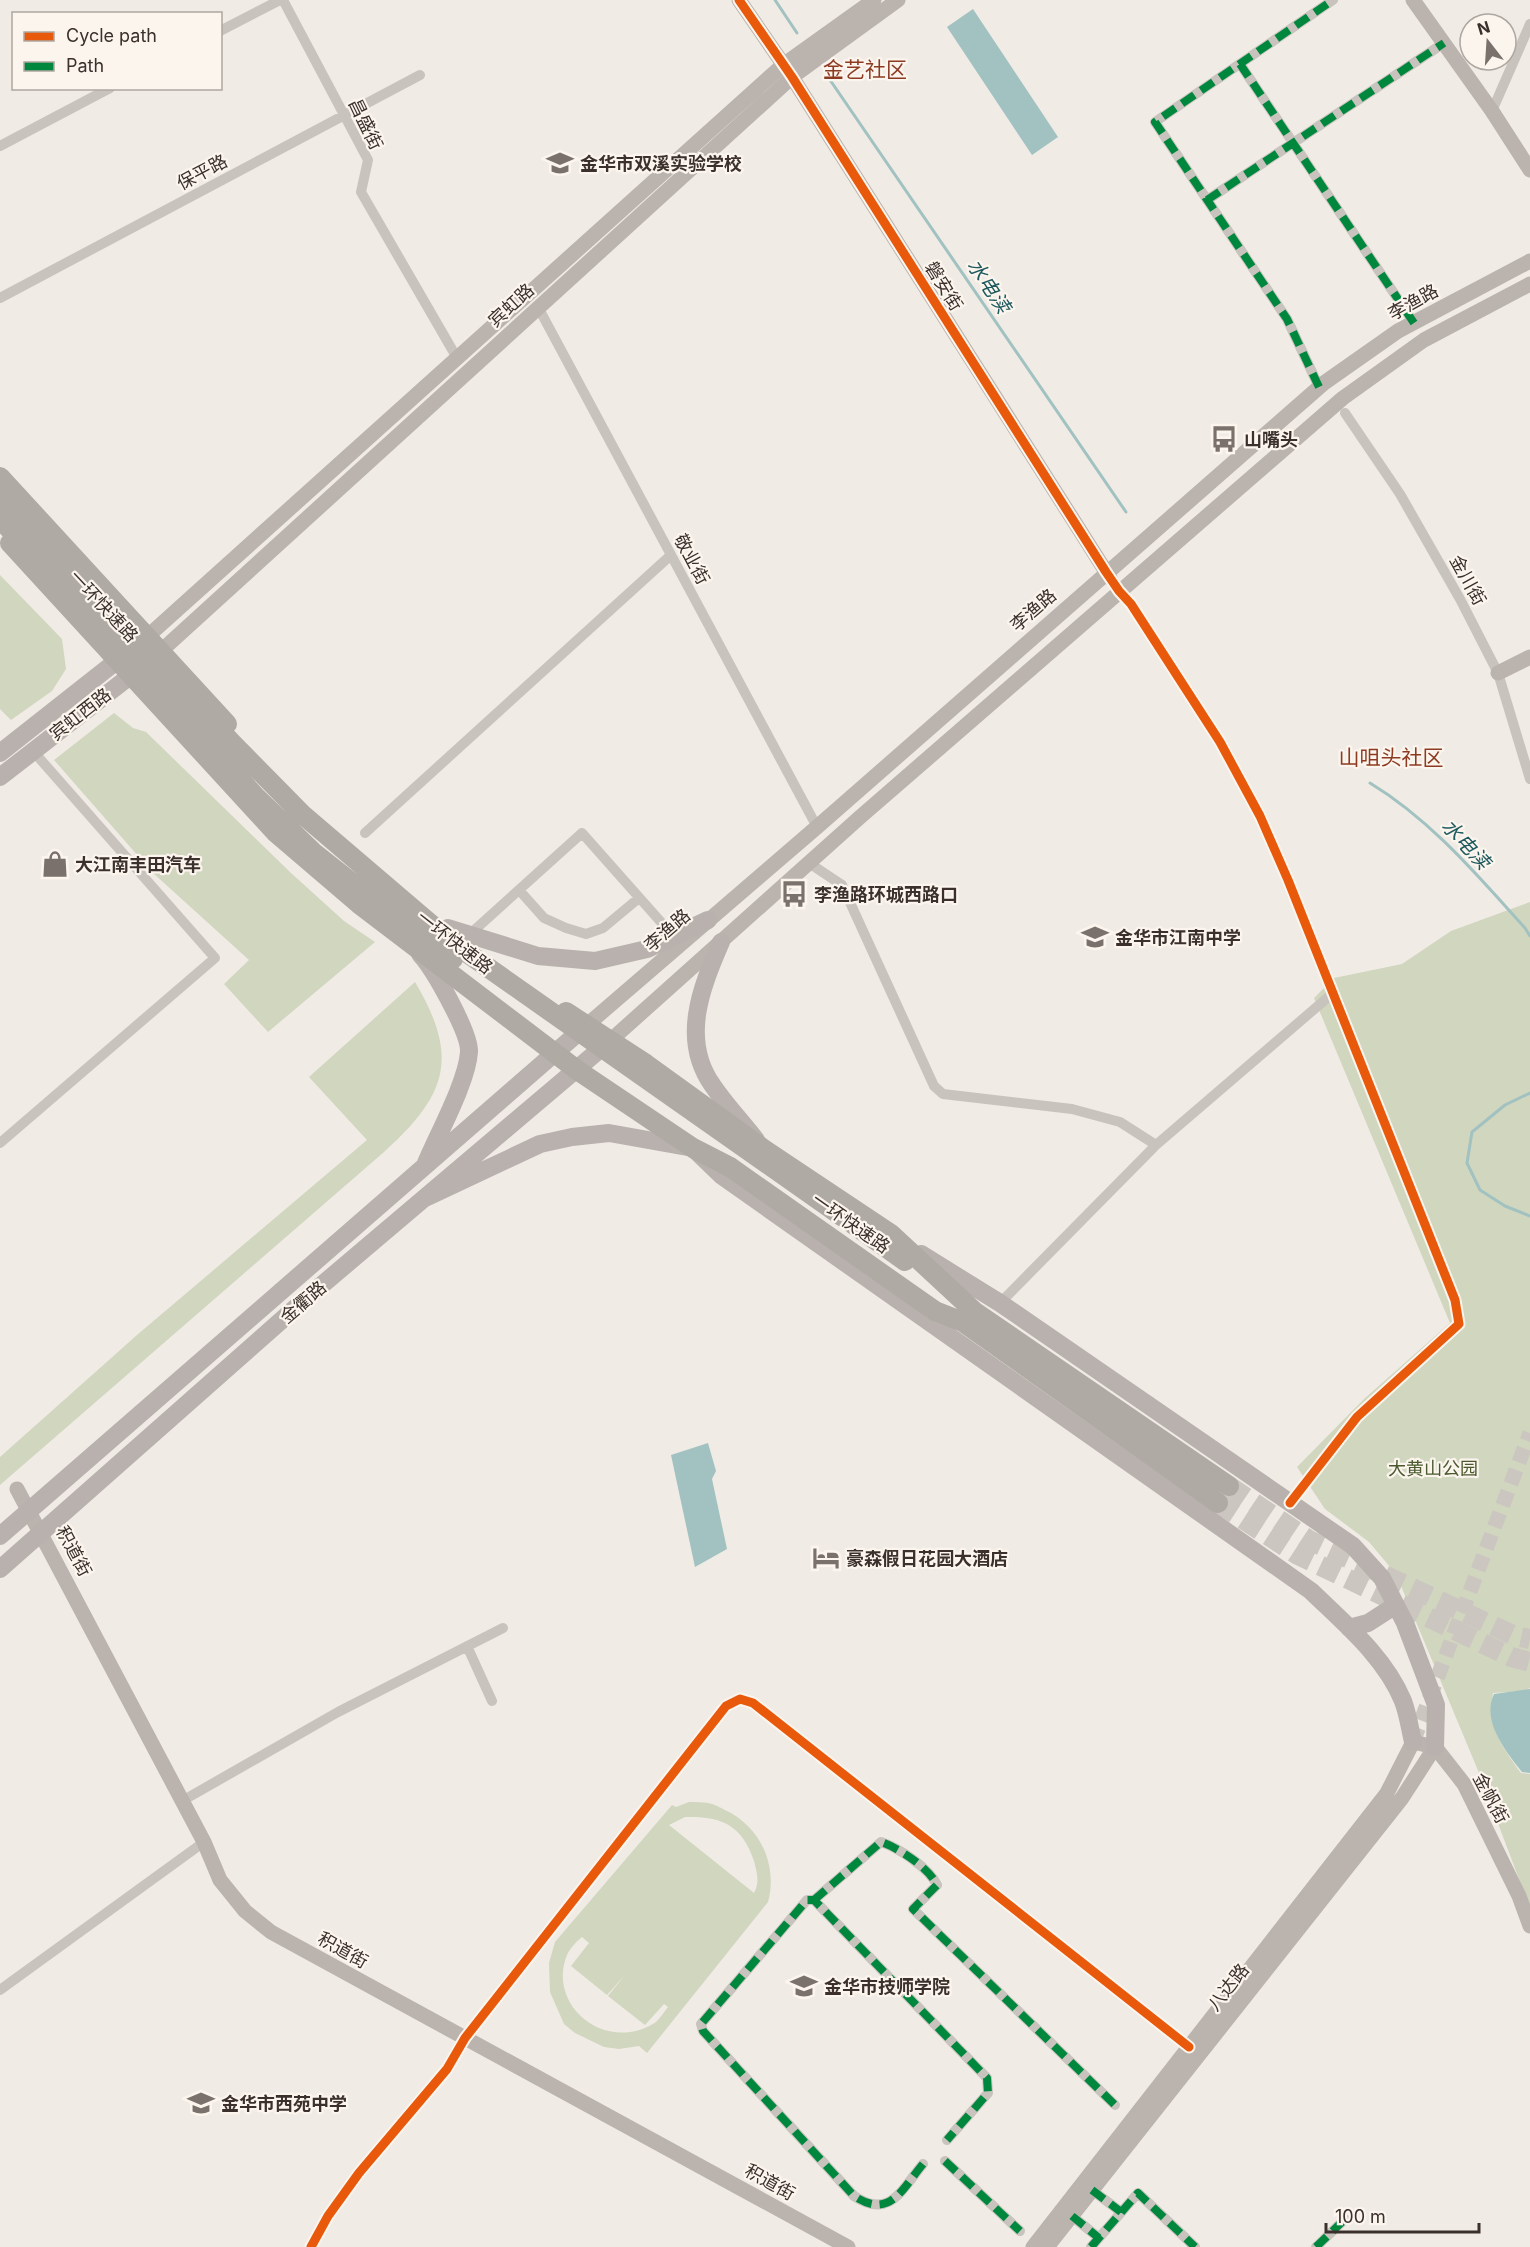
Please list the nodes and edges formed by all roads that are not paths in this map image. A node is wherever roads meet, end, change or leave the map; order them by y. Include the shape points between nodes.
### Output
1 (281, 0) edge
2 (739, 0) edge
3 (874, 0) edge
4 (898, 0) edge
5 (1333, 0) edge
6 (1413, 0) edge
7 (1530, 24) edge
8 (222, 30) edge
9 (1444, 43) junction
10 (1240, 64) junction
11 (787, 71) junction
12 (420, 75) dead end
13 (106, 90) edge
14 (1492, 111) junction
15 (344, 115) junction
16 (1293, 143) junction
17 (0, 146) edge
18 (1530, 170) edge
19 (1207, 200) junction
20 (1530, 261) edge
21 (1530, 284) edge
22 (0, 298) edge
23 (538, 307) junction
24 (1414, 323) junction
25 (457, 358) junction
26 (1319, 387) junction
27 (1345, 413) dead end
28 (0, 477) edge
29 (0, 494) edge
30 (0, 519) edge
31 (0, 533) edge
32 (671, 555) junction
33 (1106, 572) junction
34 (1119, 591) junction
35 (147, 636) junction
36 (161, 651) junction
37 (1530, 657) edge
38 (124, 668) junction
39 (1498, 674) junction
40 (33, 751) junction
41 (0, 753) edge
42 (0, 777) edge
43 (1530, 778) edge
44 (817, 827) junction
45 (365, 833) dead end
46 (809, 863) junction
47 (519, 890) junction
48 (639, 898) junction
49 (708, 920) joint
50 (447, 928) junction
51 (469, 935) junction
52 (677, 940) junction
53 (408, 942) junction
54 (721, 942) junction
55 (1333, 993) junction
56 (586, 1025) junction
57 (611, 1040) junction
58 (555, 1053) junction
59 (577, 1070) junction
60 (0, 1143) edge
61 (1156, 1145) junction
62 (693, 1148) junction
63 (765, 1150) junction
64 (424, 1166) junction
65 (427, 1197) junction
66 (838, 1221) junction
67 (891, 1234) junction
68 (1000, 1304) junction
69 (969, 1317) junction
70 (1229, 1486) tunnel mouth
71 (17, 1489) dead end
72 (1218, 1503) tunnel mouth
73 (1290, 1503) junction
74 (30, 1511) junction
75 (42, 1533) junction
76 (0, 1536) edge
77 (0, 1569) edge
78 (1396, 1605) junction
79 (503, 1628) dead end
80 (1349, 1628) junction
81 (467, 1646) junction
82 (492, 1701) dead end
83 (1413, 1742) junction
84 (1435, 1747) junction
85 (182, 1801) junction
86 (204, 1842) junction
87 (814, 1900) junction
88 (1530, 1926) edge
89 (0, 1990) edge
90 (465, 2038) junction
91 (1189, 2046) junction
92 (1115, 2105) dead end
93 (947, 2140) dead end
94 (945, 2161) dead end
95 (923, 2163) dead end
96 (1092, 2190) junction
97 (1121, 2212) junction
98 (1072, 2216) junction
99 (1345, 2219) dead end
100 (1020, 2231) dead end
101 (1188, 2244) edge
102 (1093, 2245) edge
103 (311, 2247) edge
104 (848, 2247) edge
105 (1033, 2247) edge
106 (1047, 2247) edge
107 (1316, 2247) edge

1 - 8 street
1 - 15 street, 昌盛街
2 - 11 main road, 磐安街
3 - 11 main road, 宾虹路
4 - 11 main road, 宾虹路
5 - 10 street
6 - 9 main road
7 - 14 street
9 - 14 main road
9 - 16 street
10 - 16 street
10 - 19 street via 1155,122
11 - 23 main road, 宾虹路
11 - 25 main road, 宾虹路
11 - 33 main road, 磐安街
12 - 15 street, 保平路
13 - 17 street
14 - 18 main road
15 - 22 street, 保平路
15 - 25 street, 昌盛街 via 368,160 361,192
16 - 19 street
16 - 24 street
19 - 26 street via 1287,319
20 - 24 main road, 李渔路
21 - 34 main road via 1424,340 1343,398
23 - 32 street, 敬业街
23 - 36 main road, 宾虹路
24 - 26 main road, 李渔路
25 - 35 main road, 宾虹路
26 - 33 main road, 李渔路
27 - 39 street, 金川街 via 1400,494
28 - 35 highway
29 - 66 highway, 一环快速路, bridge via 302,814 453,944
30 - 66 highway, 一环快速路, bridge via 256,797 313,852 418,934 736,1158
31 - 38 highway
32 - 44 street, 敬业街
32 - 45 street
33 - 34 main road, 磐安街
33 - 44 main road, 李渔路
34 - 46 main road
34 - 55 street via 1220,742 1255,807
35 - 36 highway
35 - 38 main road, 宾虹西路
36 - 38 main road, 宾虹西路
36 - 50 highway via 285,788
37 - 39 main road
38 - 40 main road, 宾虹西路
38 - 41 main road, 宾虹西路
38 - 53 highway via 276,833
39 - 43 street, 金川街
40 - 42 main road, 宾虹西路
40 - 60 street via 215,958
44 - 49 main road, 李渔路
46 - 54 main road
46 - 61 street via 842,885 934,1086 943,1094 1072,1109 1120,1122
47 - 48 street via 544,918 586,934 603,928
47 - 48 street via 582,833
47 - 51 street
48 - 52 street
49 - 52 main road
50 - 51 main road
50 - 56 highway
51 - 52 main road via 538,956 595,961
52 - 56 main road, 李渔路
53 - 58 highway
53 - 64 main road via 430,964 451,1003 469,1050 453,1104
54 - 57 main road
54 - 63 main road via 699,995 695,1027 699,1056 711,1084
55 - 61 street
55 - 73 street via 1455,1300 1459,1324 1357,1417
56 - 57 highway
56 - 58 main road, 金衢路
57 - 59 main road, 金衢路
57 - 63 highway
58 - 59 highway
58 - 64 main road, 金衢路
59 - 62 highway
59 - 65 main road, 金衢路
61 - 68 street
62 - 65 main road via 609,1133 572,1137 540,1144
62 - 69 highway via 730,1167 935,1311
62 - 80 main road via 722,1176 1311,1591
63 - 67 highway
64 - 74 main road, 金衢路
65 - 75 main road, 金衢路
66 - 69 highway, 一环快速路
67 - 68 main road
67 - 69 highway
68 - 73 main road
69 - 70 highway
69 - 72 highway
71 - 74 main road, 积道街
73 - 78 main road via 1353,1546 1382,1578
74 - 75 main road, 积道街
74 - 76 main road, 金衢路
75 - 77 main road, 金衢路
75 - 85 main road, 积道街
78 - 80 main road via 1368,1623
78 - 84 main road via 1436,1705
79 - 81 street
80 - 83 main road via 1395,1684
81 - 82 street
81 - 85 street via 338,1712
83 - 84 main road
83 - 91 main road via 1387,1793
84 - 88 main road, 金帆街 via 1464,1784
84 - 96 main road, 八达路 via 1402,1798
85 - 86 main road, 积道街
86 - 89 street
86 - 90 main road, 积道街 via 220,1880 245,1911 271,1932
87 - 92 street via 881,1842 893,1846 933,1876 937,1885 913,1909
87 - 93 street via 987,2078 988,2093
87 - 95 street via 807,1900 701,2024 703,2031 854,2196 867,2205 892,2201
90 - 91 street via 726,1706 740,1699 753,1703
90 - 103 street via 447,2069 359,2173
90 - 104 main road, 积道街
91 - 105 main road
94 - 100 street
96 - 97 street
96 - 98 main road, 八达路
97 - 101 street via 1138,2193
97 - 102 street
98 - 102 street
98 - 106 main road, 八达路
99 - 107 street

